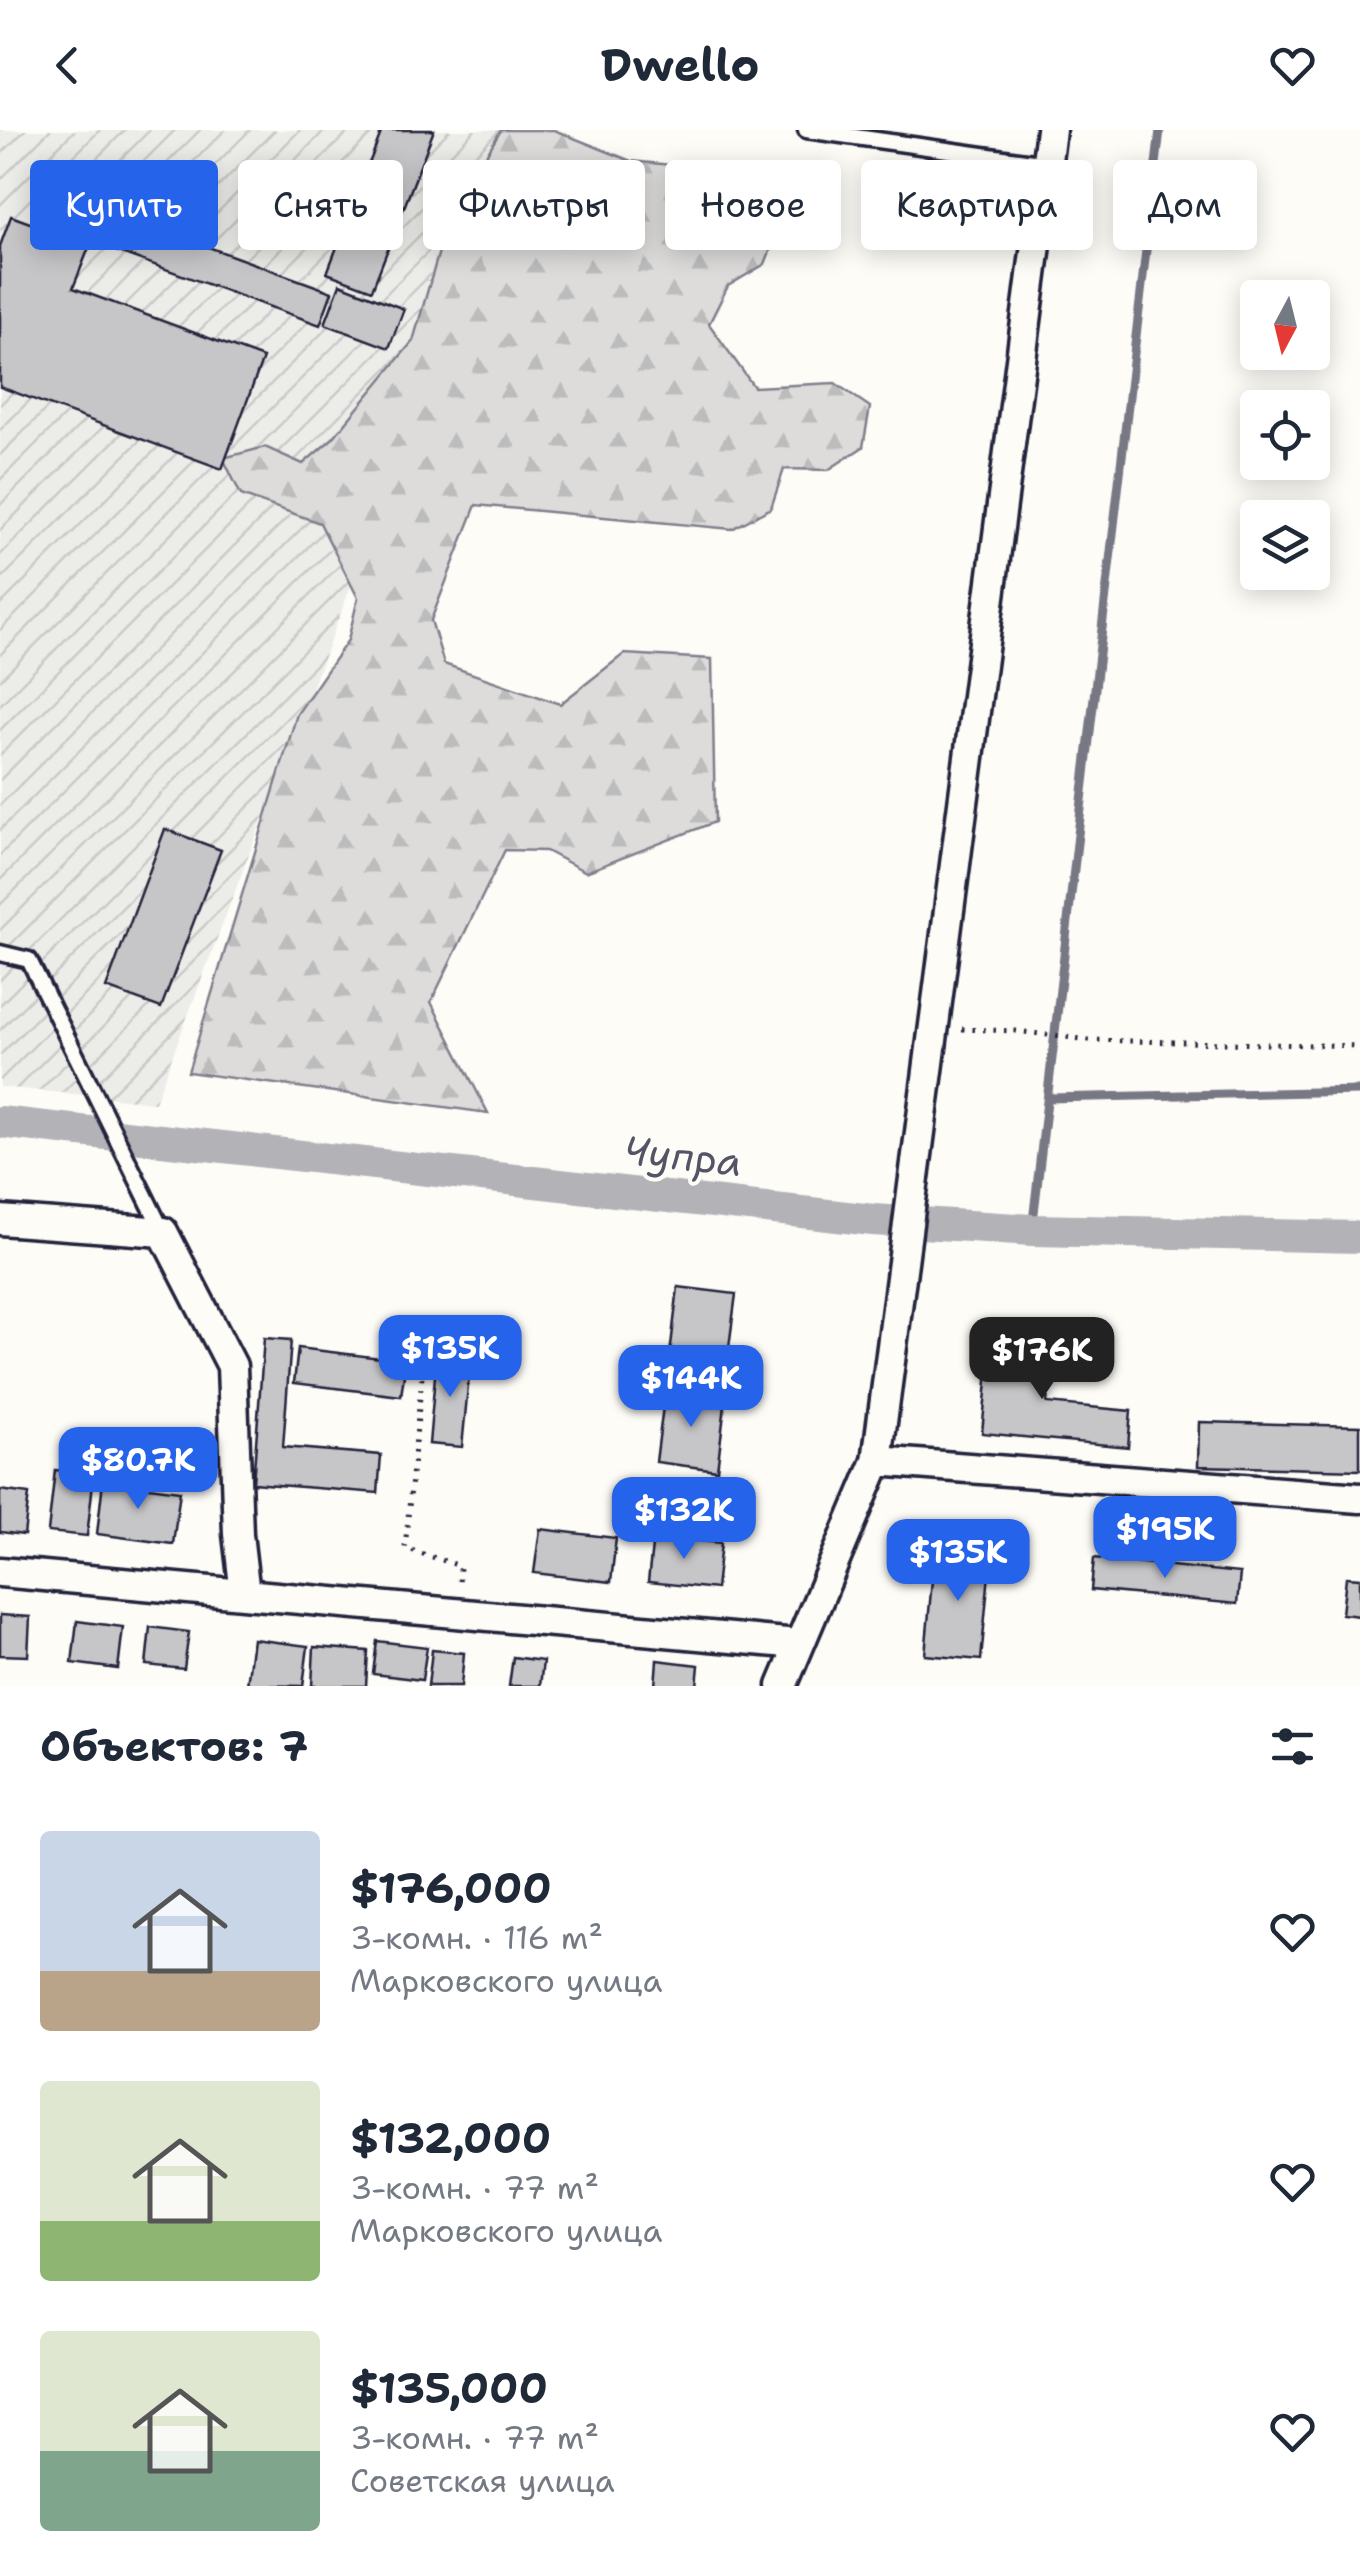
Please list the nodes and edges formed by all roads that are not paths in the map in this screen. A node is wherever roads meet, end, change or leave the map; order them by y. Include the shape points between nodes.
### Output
1 (806, 130) edge
2 (1051, 130) edge
3 (1019, 160) edge
4 (1047, 160) edge
5 (1036, 250) edge
6 (0, 953) edge
7 (0, 1220) edge
8 (163, 1232) junction
9 (877, 1461) junction
10 (1360, 1498) edge
11 (0, 1572) edge
12 (244, 1594) junction
13 (798, 1644) junction
14 (782, 1686) edge

1 - 3 lane
2 - 4 street
5 - 9 street
6 - 8 lane via 29,960
7 - 8 street
8 - 12 street via 232,1366
9 - 10 street
9 - 13 street
11 - 12 street
12 - 13 street
13 - 14 street

